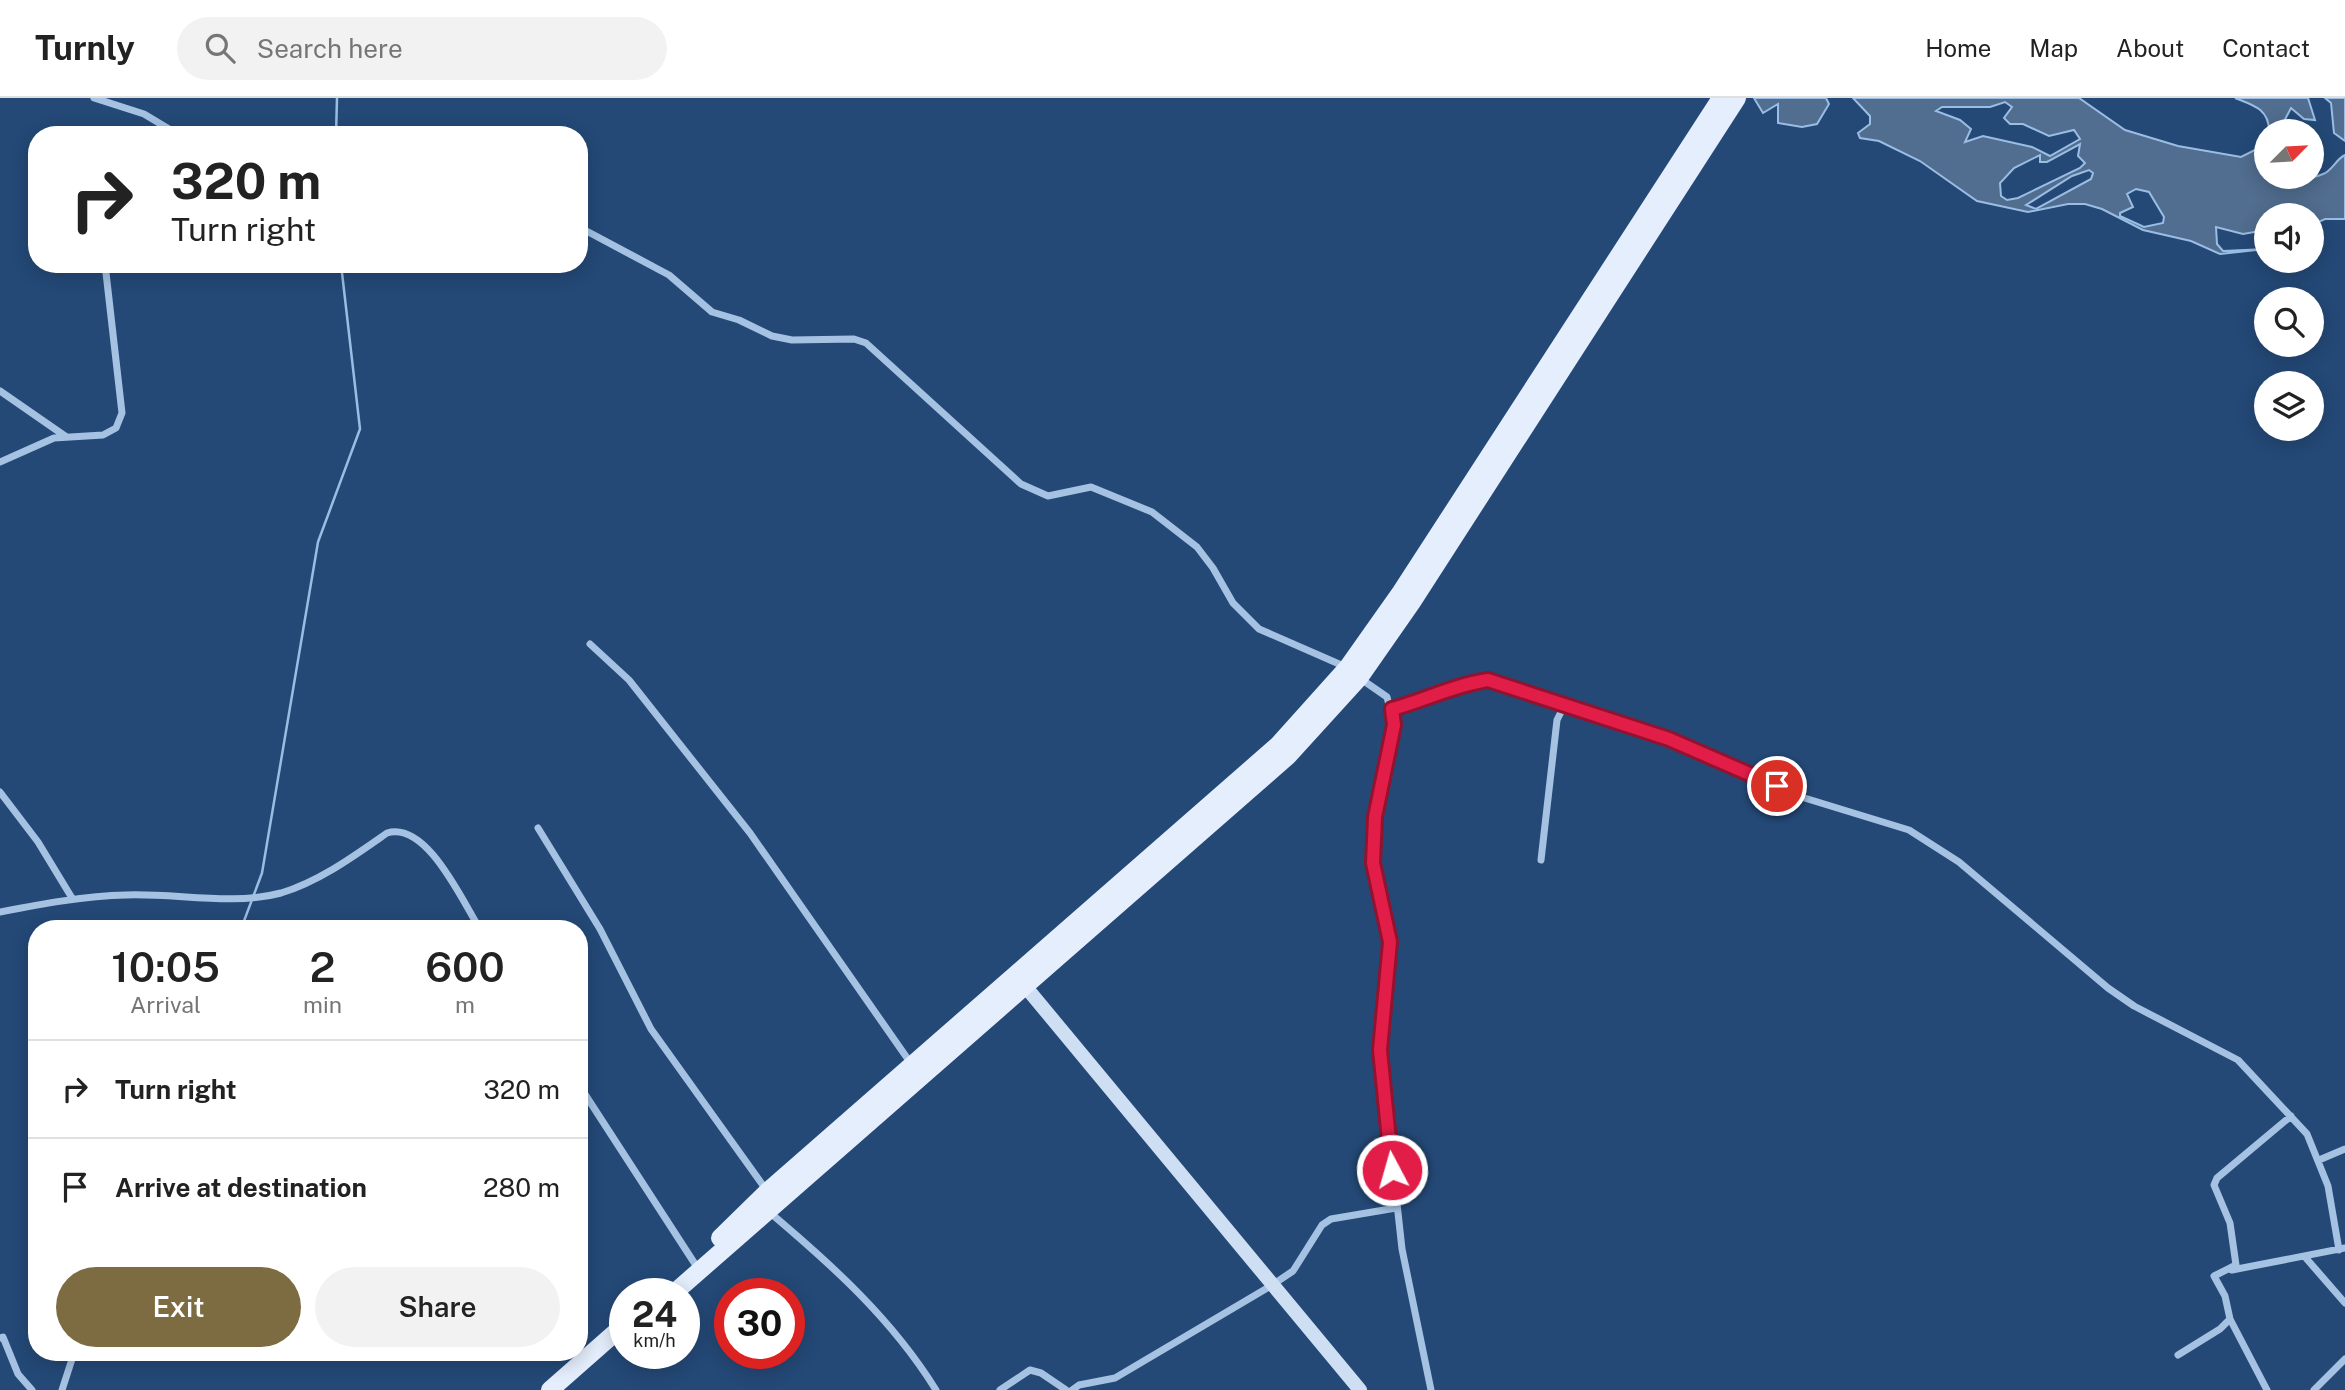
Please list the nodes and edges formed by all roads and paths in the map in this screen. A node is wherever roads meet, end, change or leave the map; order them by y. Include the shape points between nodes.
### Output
1 (94, 98) edge
2 (1731, 100) edge
3 (164, 126) edge
4 (588, 232) edge
5 (106, 273) edge
6 (0, 391) edge
7 (65, 436) junction
8 (0, 461) edge
9 (590, 645) dead end
10 (1353, 673) junction
11 (1564, 704) junction
12 (1392, 709) junction
13 (0, 792) edge
14 (538, 828) dead end
15 (1541, 860) dead end
16 (72, 898) junction
17 (0, 912) edge
18 (474, 920) edge
19 (1021, 981) junction
20 (913, 1065) junction
21 (588, 1099) edge
22 (2291, 1116) junction
23 (2345, 1149) edge
24 (2319, 1160) junction
25 (768, 1191) junction
26 (1396, 1208) junction
27 (768, 1211) junction
28 (2342, 1249) edge
29 (2305, 1257) junction
30 (695, 1264) junction
31 (2214, 1276) junction
32 (678, 1278) edge
33 (691, 1278) edge
34 (1273, 1285) junction
35 (2345, 1303) edge
36 (2230, 1319) junction
37 (0, 1338) edge
38 (609, 1338) edge
39 (609, 1350) edge
40 (2178, 1355) dead end
41 (588, 1357) edge
42 (2345, 1359) edge
43 (71, 1361) edge
44 (583, 1361) edge
45 (32, 1390) edge
46 (62, 1390) edge
47 (550, 1390) edge
48 (564, 1390) edge
49 (936, 1390) edge
50 (1000, 1390) edge
51 (1066, 1390) edge
52 (1072, 1390) edge
53 (1360, 1390) edge
54 (1431, 1390) edge
55 (2267, 1390) edge
56 (2314, 1390) edge

1 - 3 street via 144,114
2 - 10 main road via 1412,602
4 - 10 street via 669,275 712,312 772,336 866,343 1021,484 1048,496 1091,487 1152,512 1196,547 1233,603 1259,629
5 - 7 street via 122,413 116,428 103,435
6 - 7 street
7 - 8 street via 41,441
9 - 20 street via 629,680 750,833
10 - 12 street via 1387,697
10 - 19 main road
11 - 12 street via 1488,680 1461,684 1425,701
11 - 15 street via 1557,720
11 - 22 street via 1669,739 1798,796 1909,830 1959,862 2108,988 2238,1060
12 - 26 street via 1394,725 1375,817 1373,863 1390,942 1380,1050
13 - 16 street
14 - 25 street via 600,929 651,1029
16 - 17 street
16 - 18 street via 278,893 337,867 396,831 410,834 434,854
19 - 20 main road
19 - 27 main road
19 - 34 main road
20 - 25 main road
21 - 30 street
22 - 24 street via 2307,1134
22 - 31 street via 2217,1178 2214,1185 2230,1223 2236,1265
23 - 24 street
24 - 28 street
25 - 30 main road
26 - 34 street via 1331,1219 1322,1225 1293,1271
26 - 54 street
27 - 33 main road
27 - 49 street via 871,1303 911,1350
28 - 29 street
29 - 31 street
29 - 35 street
30 - 32 main road
31 - 36 street
34 - 52 street via 1115,1378
34 - 53 main road
36 - 40 street
36 - 55 street
37 - 45 street via 18,1374
38 - 41 main road
39 - 48 main road
42 - 56 street
43 - 46 street
44 - 47 main road
50 - 51 street via 1030,1370

